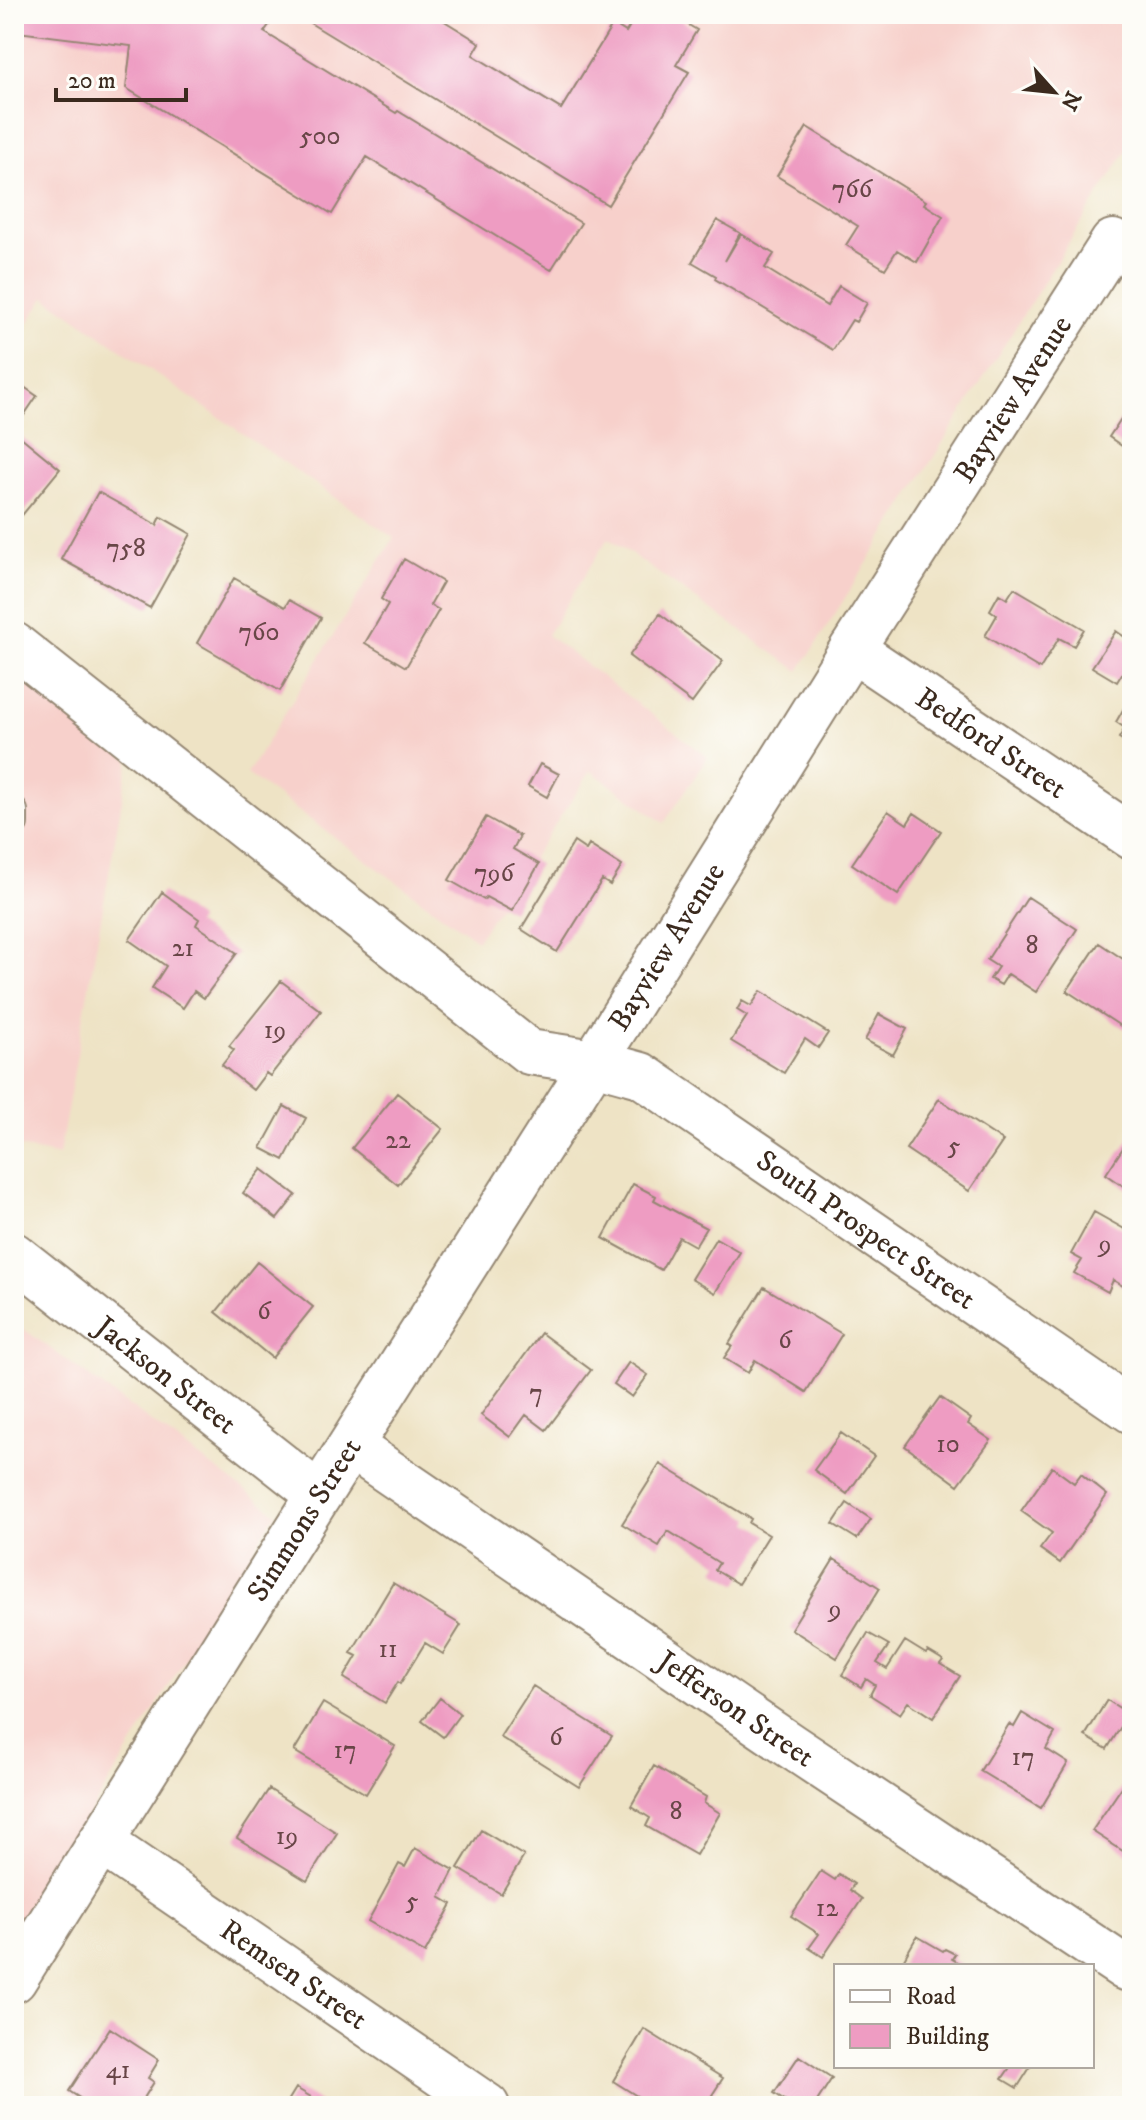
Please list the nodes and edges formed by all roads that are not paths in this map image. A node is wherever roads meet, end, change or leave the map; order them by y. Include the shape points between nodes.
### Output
1 (1132, 255) edge
2 (14, 645) edge
3 (852, 649) junction
4 (14, 811) edge
5 (14, 823) edge
6 (1132, 837) edge
7 (594, 1062) junction
8 (14, 1255) edge
9 (1132, 1411) edge
10 (351, 1446) junction
11 (319, 1495) junction
12 (101, 1842) junction
13 (1125, 1968) dead end
14 (14, 1980) edge
15 (487, 2106) edge

1 - 3 street, Bayview Avenue via 1113,242
2 - 7 street, Bayview Avenue via 529,1052
3 - 6 street, Bedford Street
3 - 7 street, Bayview Avenue
4 - 5 lane
7 - 9 street, South Prospect Street via 641,1075
7 - 10 street, Simmons Street
8 - 11 street, Jackson Street
10 - 11 street, Simmons Street
10 - 13 street, Jefferson Street
11 - 12 street, Simmons Street
12 - 14 street, Simmons Street
12 - 15 street, Remsen Street

